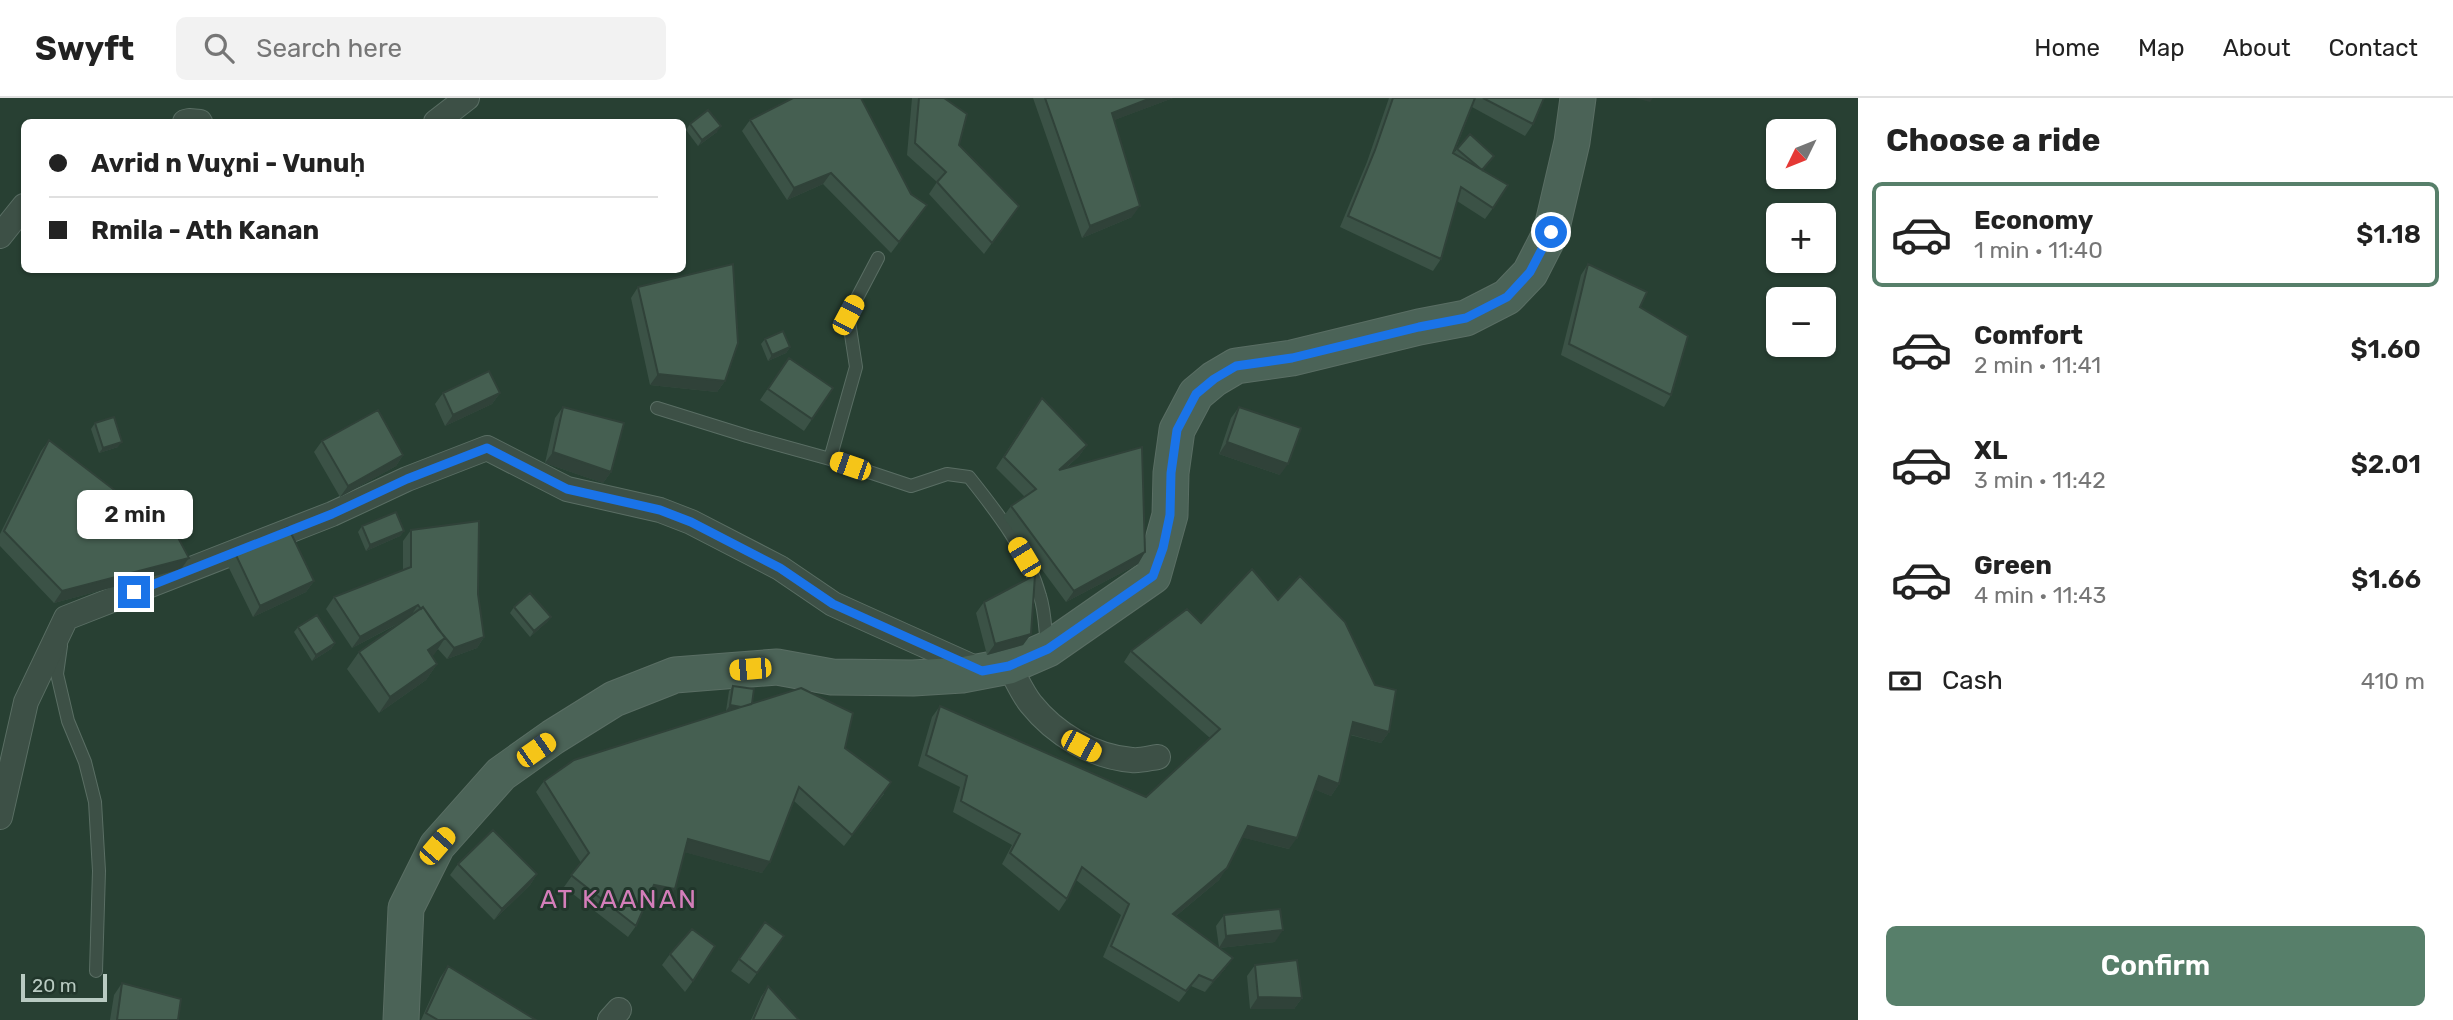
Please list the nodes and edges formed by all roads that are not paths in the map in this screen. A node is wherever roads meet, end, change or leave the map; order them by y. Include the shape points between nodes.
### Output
1 (467, 98) edge
2 (1578, 98) edge
3 (440, 119) edge
4 (21, 210) edge
5 (0, 236) edge
6 (878, 258) dead end
7 (657, 408) dead end
8 (830, 459) junction
9 (66, 618) junction
10 (1048, 649) junction
11 (996, 668) junction
12 (1158, 757) dead end
13 (0, 817) edge
14 (96, 971) dead end
15 (401, 1020) edge

1 - 3 street
2 - 10 main road via 1573,142 1551,232 1530,272 1507,297 1466,318 1292,358 1236,366 1214,379 1196,394 1177,430 1170,515 1153,576
4 - 5 street
6 - 8 lane via 848,315 856,367
7 - 8 lane
8 - 10 lane via 911,486 947,474 970,477 1024,557 1040,596
9 - 11 street via 487,448 567,489 660,510 691,522 780,568 833,604
9 - 13 street via 26,702
9 - 14 lane via 57,674 95,802 99,871
10 - 11 main road
11 - 12 street via 1054,727 1081,746 1134,761
11 - 15 main road via 913,678 832,677 777,667 675,675 614,699 501,774 437,846 406,908

